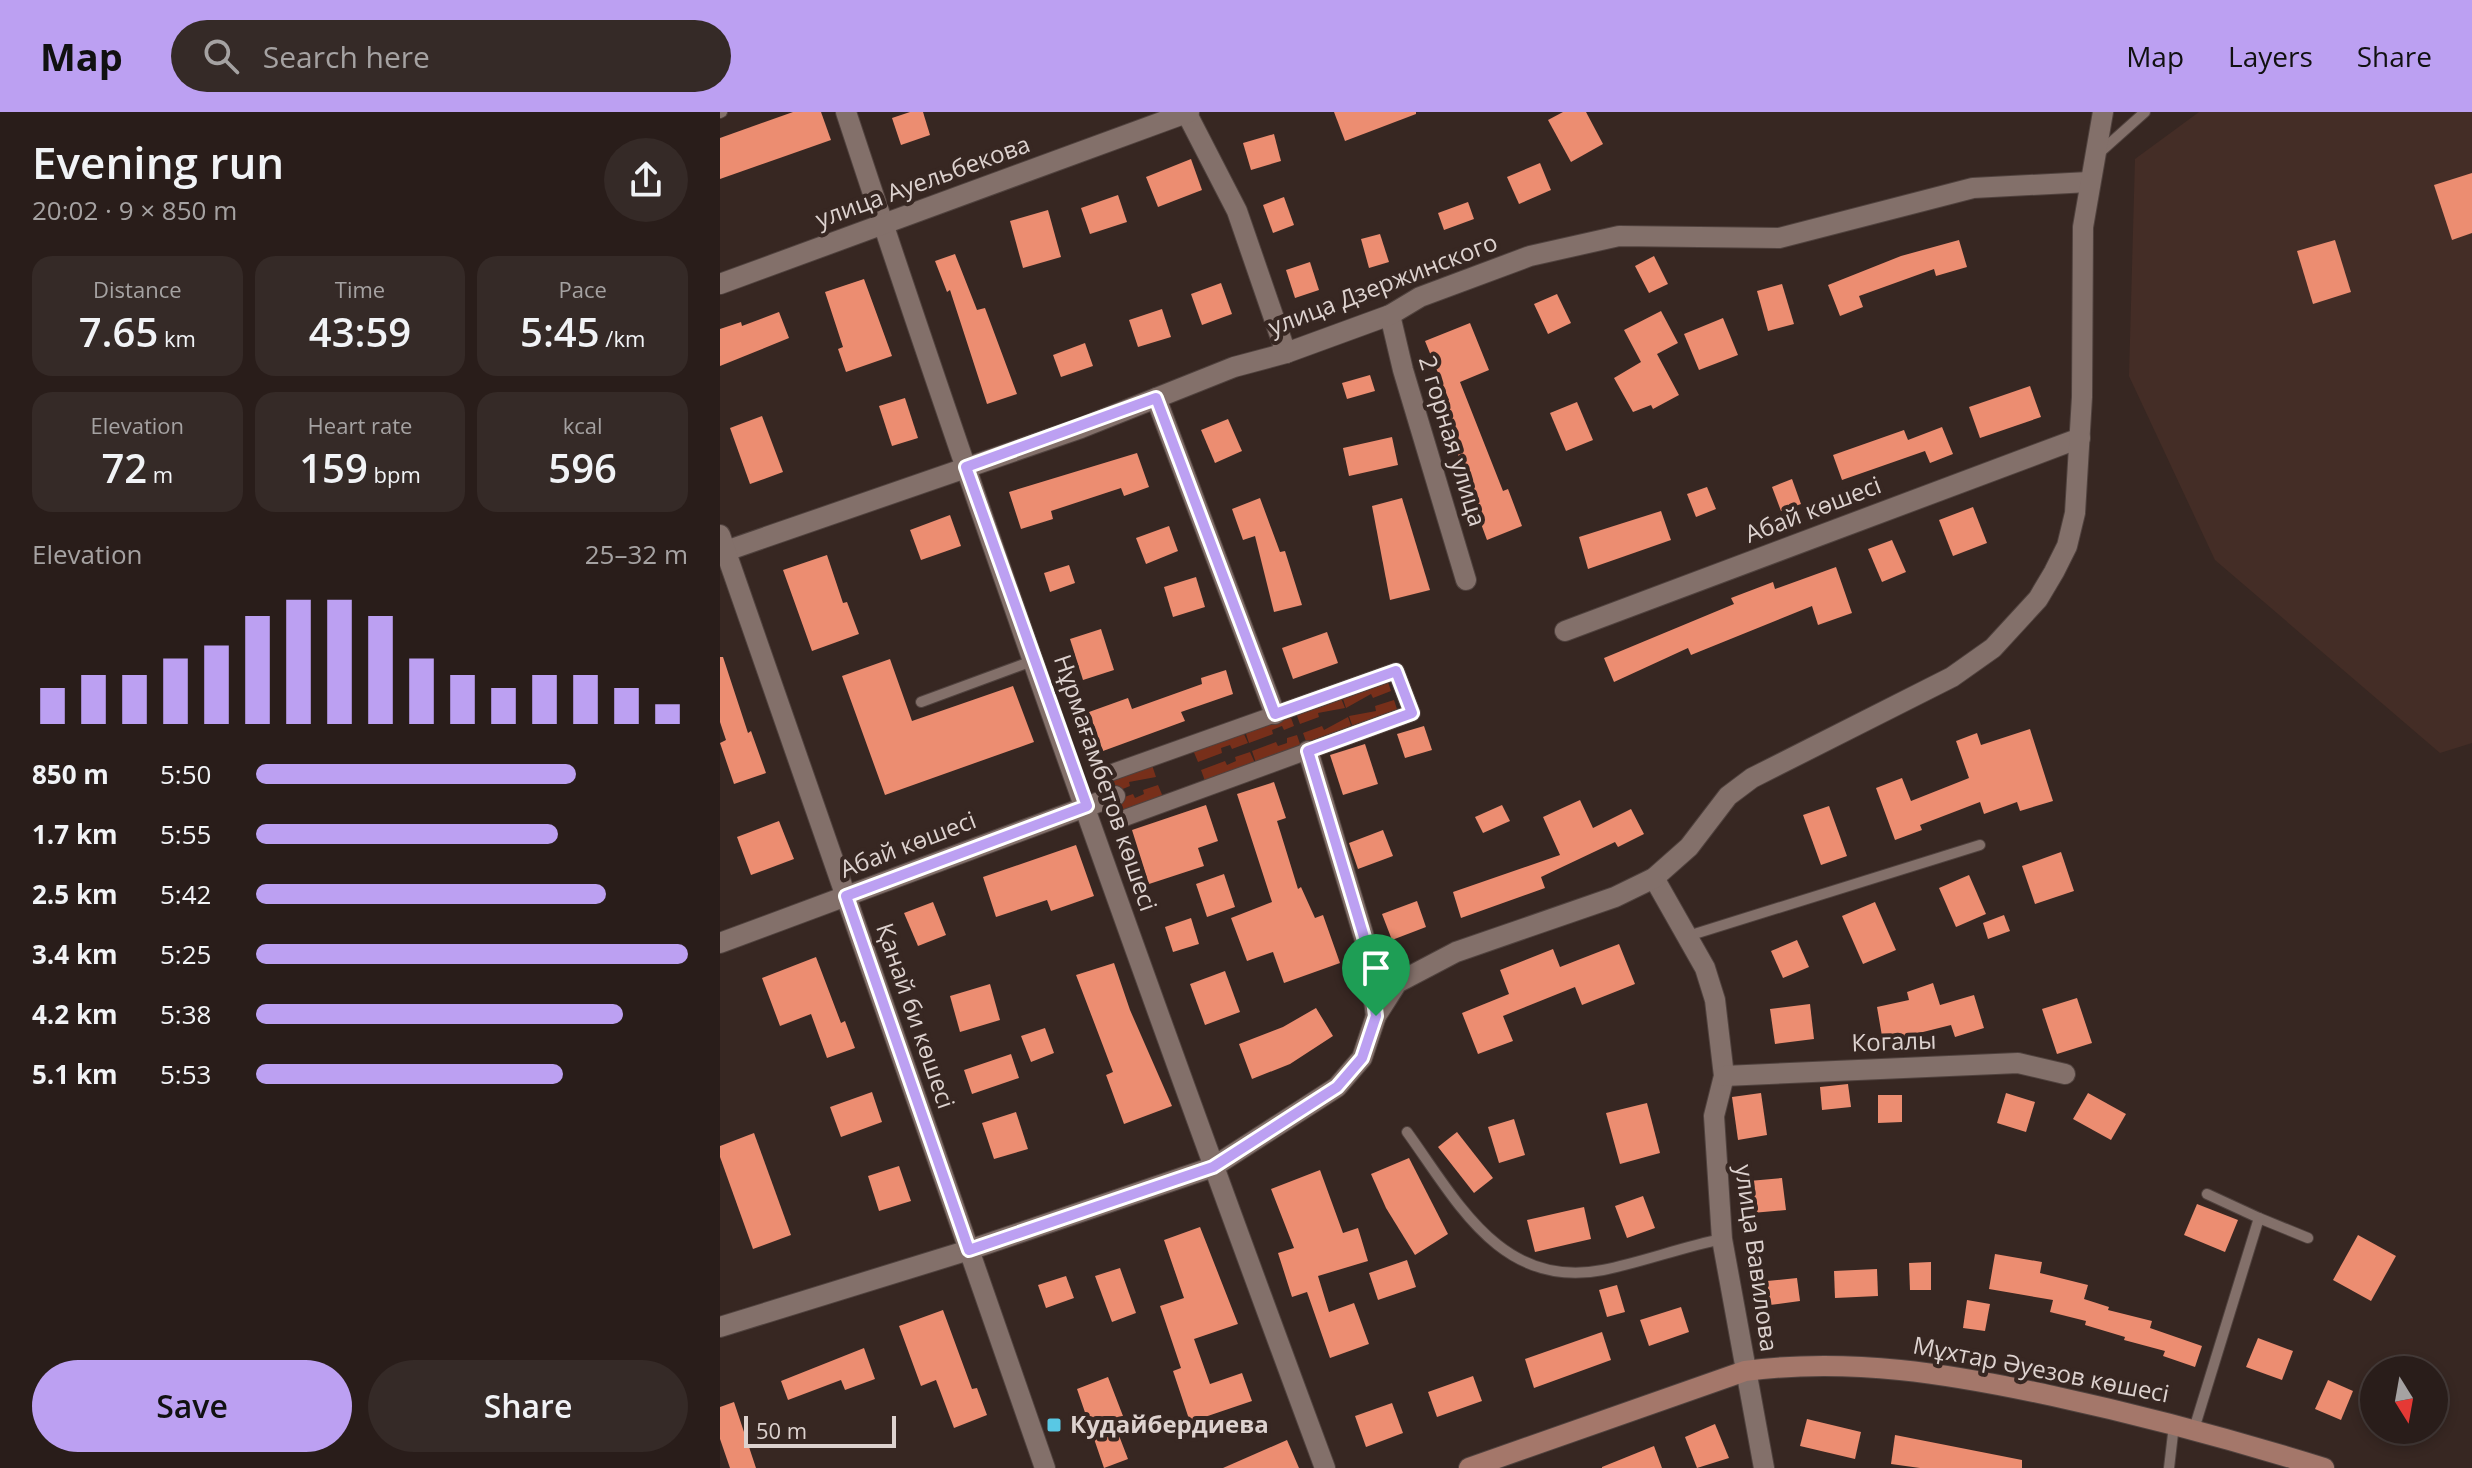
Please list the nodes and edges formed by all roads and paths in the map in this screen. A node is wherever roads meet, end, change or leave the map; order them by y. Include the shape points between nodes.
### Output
1 (846, 112) edge
2 (1187, 112) edge
3 (2103, 112) edge
4 (2145, 112) edge
5 (2094, 158) junction
6 (2089, 182) junction
7 (883, 224) junction
8 (720, 284) edge
9 (1390, 315) junction
10 (1286, 353) junction
11 (1156, 398) junction
12 (2080, 438) junction
13 (966, 467) junction
14 (722, 546) edge
15 (1466, 580) dead end
16 (1565, 631) dead end
17 (1035, 660) junction
18 (921, 702) dead end
19 (1275, 714) junction
20 (1308, 751) junction
21 (1107, 774) dead end
22 (1115, 796) dead end
23 (1087, 806) junction
24 (1122, 819) dead end
25 (1980, 845) dead end
26 (1654, 878) junction
27 (846, 896) junction
28 (1688, 936) junction
29 (720, 943) edge
30 (1376, 1016) junction
31 (2065, 1074) dead end
32 (1724, 1076) junction
33 (1407, 1132) dead end
34 (1213, 1167) junction
35 (2207, 1194) dead end
36 (2259, 1218) junction
37 (2308, 1238) dead end
38 (1722, 1239) junction
39 (969, 1250) junction
40 (720, 1327) edge
41 (1745, 1371) junction
42 (2184, 1426) junction
43 (1513, 1460) edge
44 (1045, 1468) edge
45 (1325, 1468) edge
46 (1469, 1468) edge
47 (1764, 1468) edge
48 (2169, 1468) edge
49 (2324, 1468) edge

1 - 7 street, Нұрмағамбетов көшесі
2 - 7 street, улица Ауельбекова
2 - 10 street via 1237,211
3 - 5 street
4 - 5 lane
5 - 6 street
6 - 9 street, улица Дзержинского via 1973,188 1779,238 1619,236 1530,256 1420,297
6 - 12 street via 2083,227
7 - 8 street, улица Ауельбекова
7 - 13 street, Нұрмағамбетов көшесі
9 - 10 street, улица Дзержинского
9 - 15 street, 2 горная улица
10 - 11 street, улица Дзержинского
11 - 13 street, улица Дзержинского
11 - 19 street
12 - 16 street, Абай көшесі
12 - 26 street via 2067,546 2038,599 1993,648 1952,677 1740,787 1672,865
13 - 14 street, улица Дзержинского
13 - 17 street, Нұрмағамбетов көшесі
14 - 27 street, Қанай би көшесі
17 - 18 lane
17 - 23 street, Нұрмағамбетов көшесі
19 - 20 street via 1396,671 1412,713
19 - 21 street
20 - 24 street
20 - 30 street via 1367,947
22 - 23 street, Абай көшесі
23 - 27 street, Абай көшесі
23 - 34 street, Нұрмағамбетов көшесі
25 - 28 lane
26 - 28 street, улица Вавилова
26 - 30 street via 1615,897 1456,952 1397,983
27 - 29 street, Абай көшесі
27 - 39 street, Қанай би көшесі
28 - 32 street, улица Вавилова via 1715,1000
30 - 34 street via 1362,1058 1337,1087
31 - 32 street, Когалы via 2018,1063
32 - 38 street, улица Вавилова via 1714,1116
33 - 38 lane via 1484,1237 1516,1259 1578,1272 1602,1270
34 - 39 street
34 - 45 street, Нұрмағамбетов көшесі
35 - 36 lane
36 - 37 lane
36 - 42 lane
38 - 41 street, улица Вавилова
39 - 40 street
39 - 44 street, Қанай би көшесі
41 - 42 main road, Мұхтар Әуезов көшесі via 1793,1364 1877,1366 1969,1378
41 - 43 main road, Мұхтар Әуезов көшесі
41 - 47 street, улица Вавилова
42 - 48 lane
42 - 49 main road, Мұхтар Әуезов көшесі
43 - 46 main road, Мұхтар Әуезов көшесі

